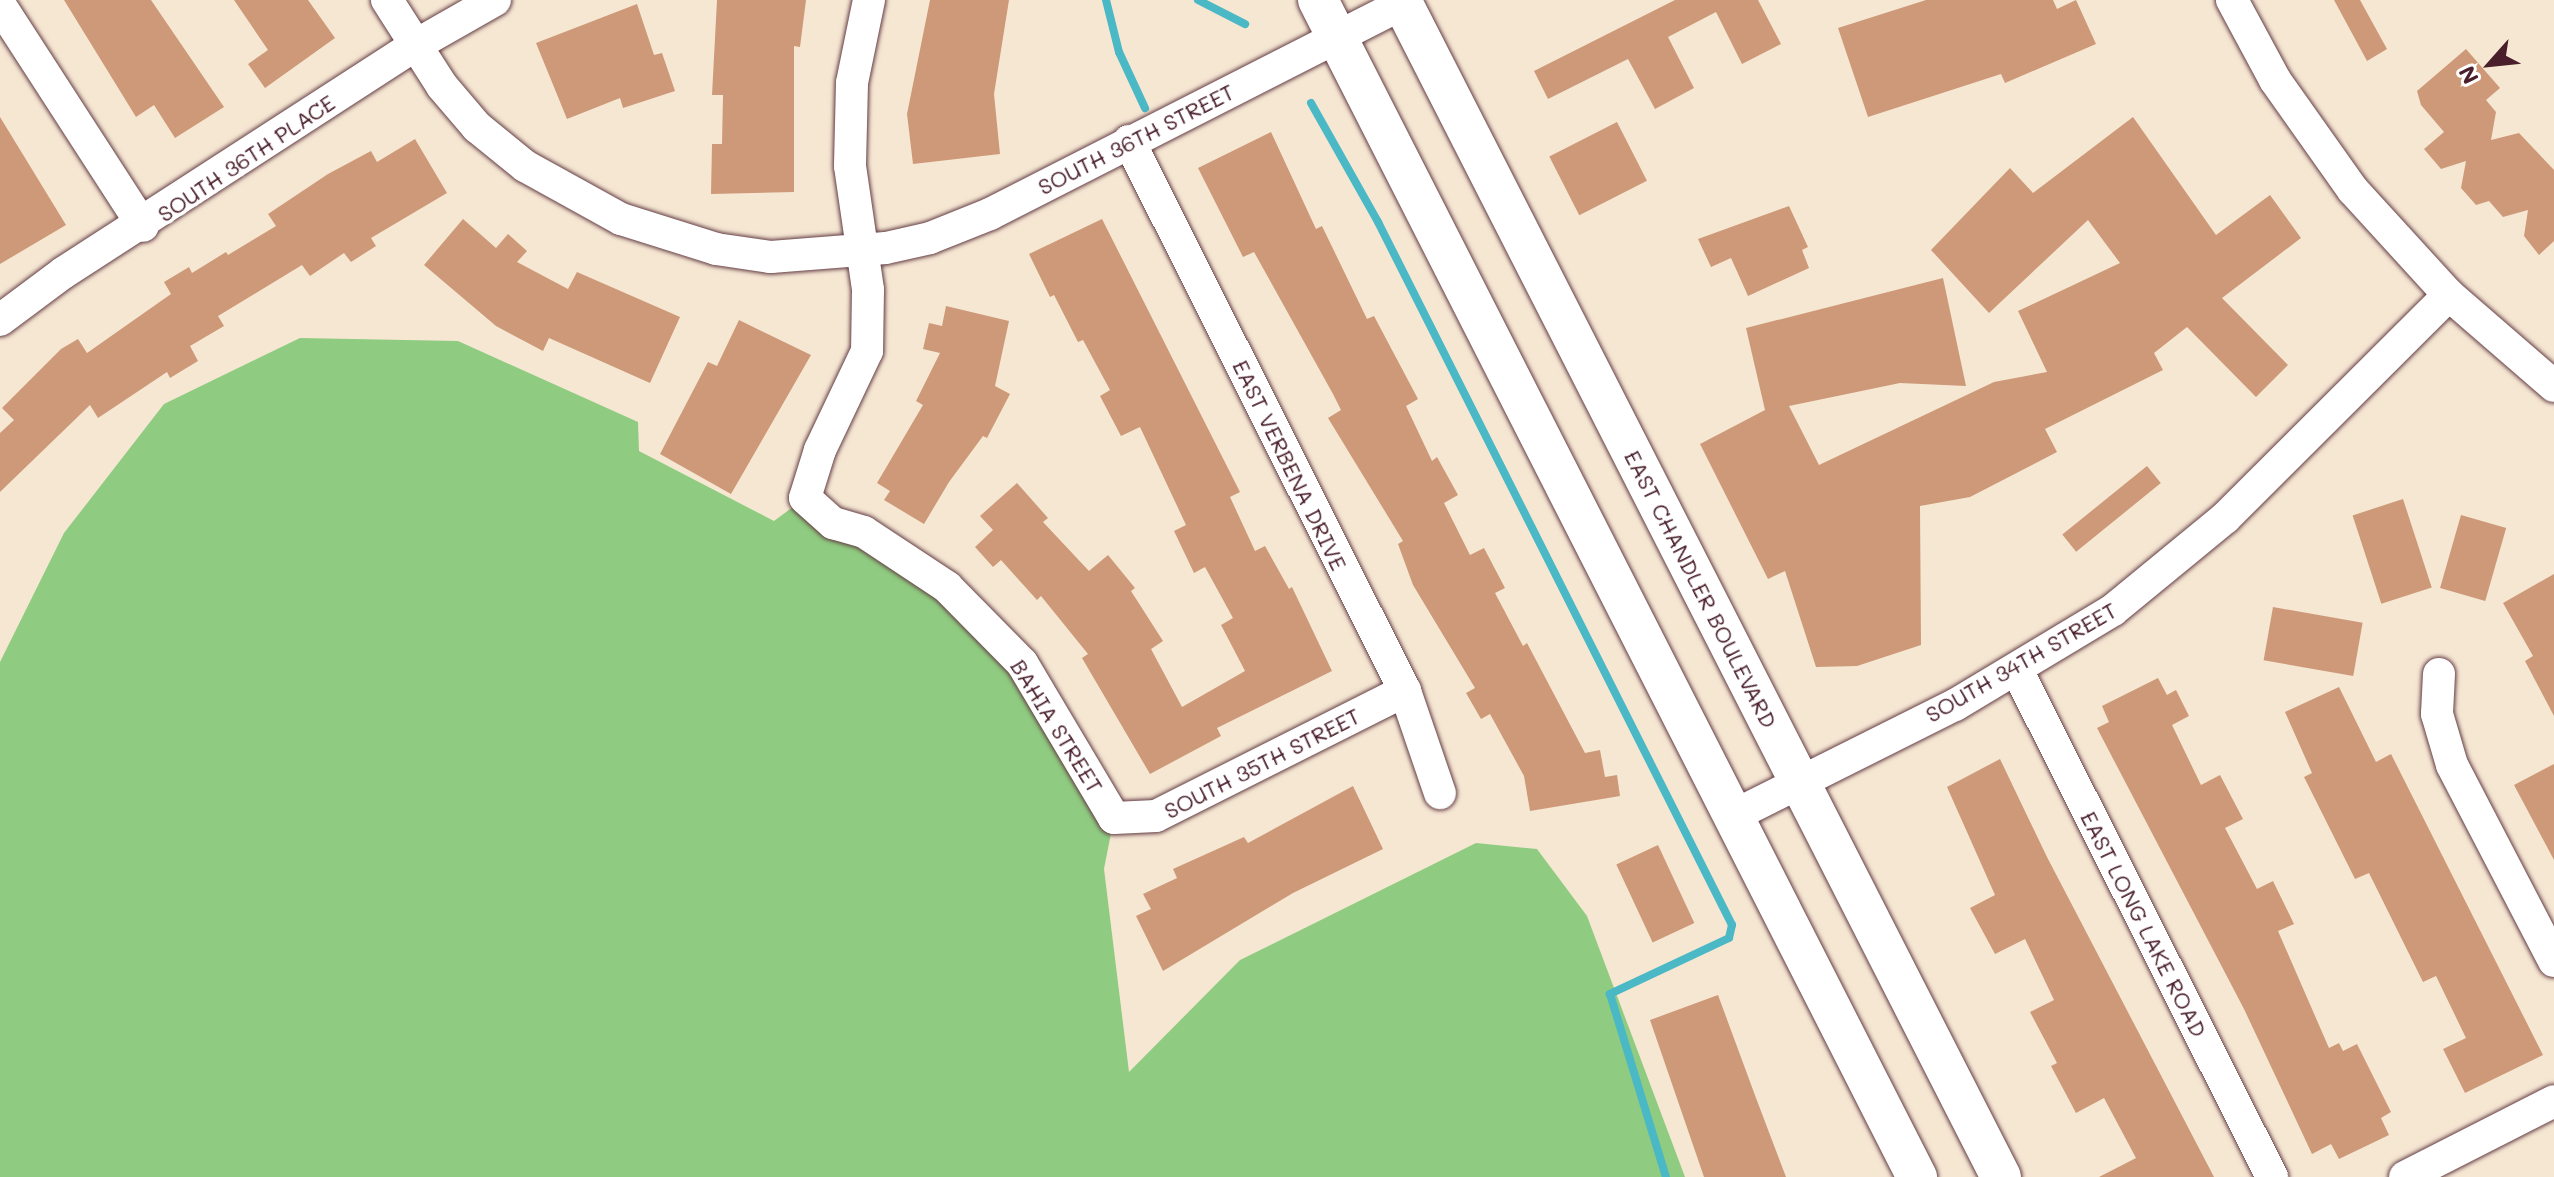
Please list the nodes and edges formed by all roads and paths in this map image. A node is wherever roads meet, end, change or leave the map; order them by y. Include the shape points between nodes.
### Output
1 (387, 0) edge
2 (495, 0) edge
3 (869, 0) edge
4 (1318, 0) edge
5 (2232, 0) edge
6 (1402, 2) edge
7 (0, 5) edge
8 (1337, 37) junction
9 (416, 45) junction
10 (1129, 141) junction
11 (143, 226) junction
12 (860, 251) junction
13 (2449, 295) junction
14 (0, 320) edge
15 (2554, 386) edge
16 (2017, 670) junction
17 (2439, 674) dead end
18 (1405, 691) junction
19 (1799, 781) junction
20 (1440, 793) dead end
21 (1733, 816) junction
22 (1114, 818) joint
23 (2546, 924) edge
24 (2554, 961) edge
25 (2554, 1101) edge
26 (1917, 1177) edge
27 (2001, 1177) edge
28 (2272, 1177) edge
29 (2405, 1177) edge

1 - 9 street, SOUTH 36TH STREET
2 - 9 street, SOUTH 36TH PLACE
3 - 12 street via 852,83 850,166
4 - 8 main road
5 - 13 street via 2275,80 2329,158
6 - 8 street, SOUTH 36TH STREET
6 - 19 main road, EAST CHANDLER BOULEVARD
7 - 11 street
8 - 10 street, SOUTH 36TH STREET
8 - 21 main road
9 - 11 street, SOUTH 36TH PLACE
9 - 12 street, SOUTH 36TH STREET via 477,127 525,166 621,219 716,249 771,257
10 - 12 street, SOUTH 36TH STREET via 978,219 930,238
10 - 18 street, EAST VERBENA DRIVE
11 - 14 street, SOUTH 36TH PLACE via 63,273
12 - 22 street, BAHIA STREET via 868,290 867,351 820,450 805,498 833,523 864,532 947,587 1022,663
13 - 15 street
13 - 16 street, SOUTH 34TH STREET via 2181,558 2101,618
16 - 19 street, SOUTH 34TH STREET
16 - 28 street, EAST LONG LAKE ROAD
17 - 23 street via 2437,714 2452,765
18 - 20 street, EAST VERBENA DRIVE
18 - 22 street, SOUTH 35TH STREET via 1156,816
19 - 21 street, SOUTH 34TH STREET
19 - 27 main road, EAST CHANDLER BOULEVARD
21 - 26 main road
23 - 24 street
25 - 29 street

